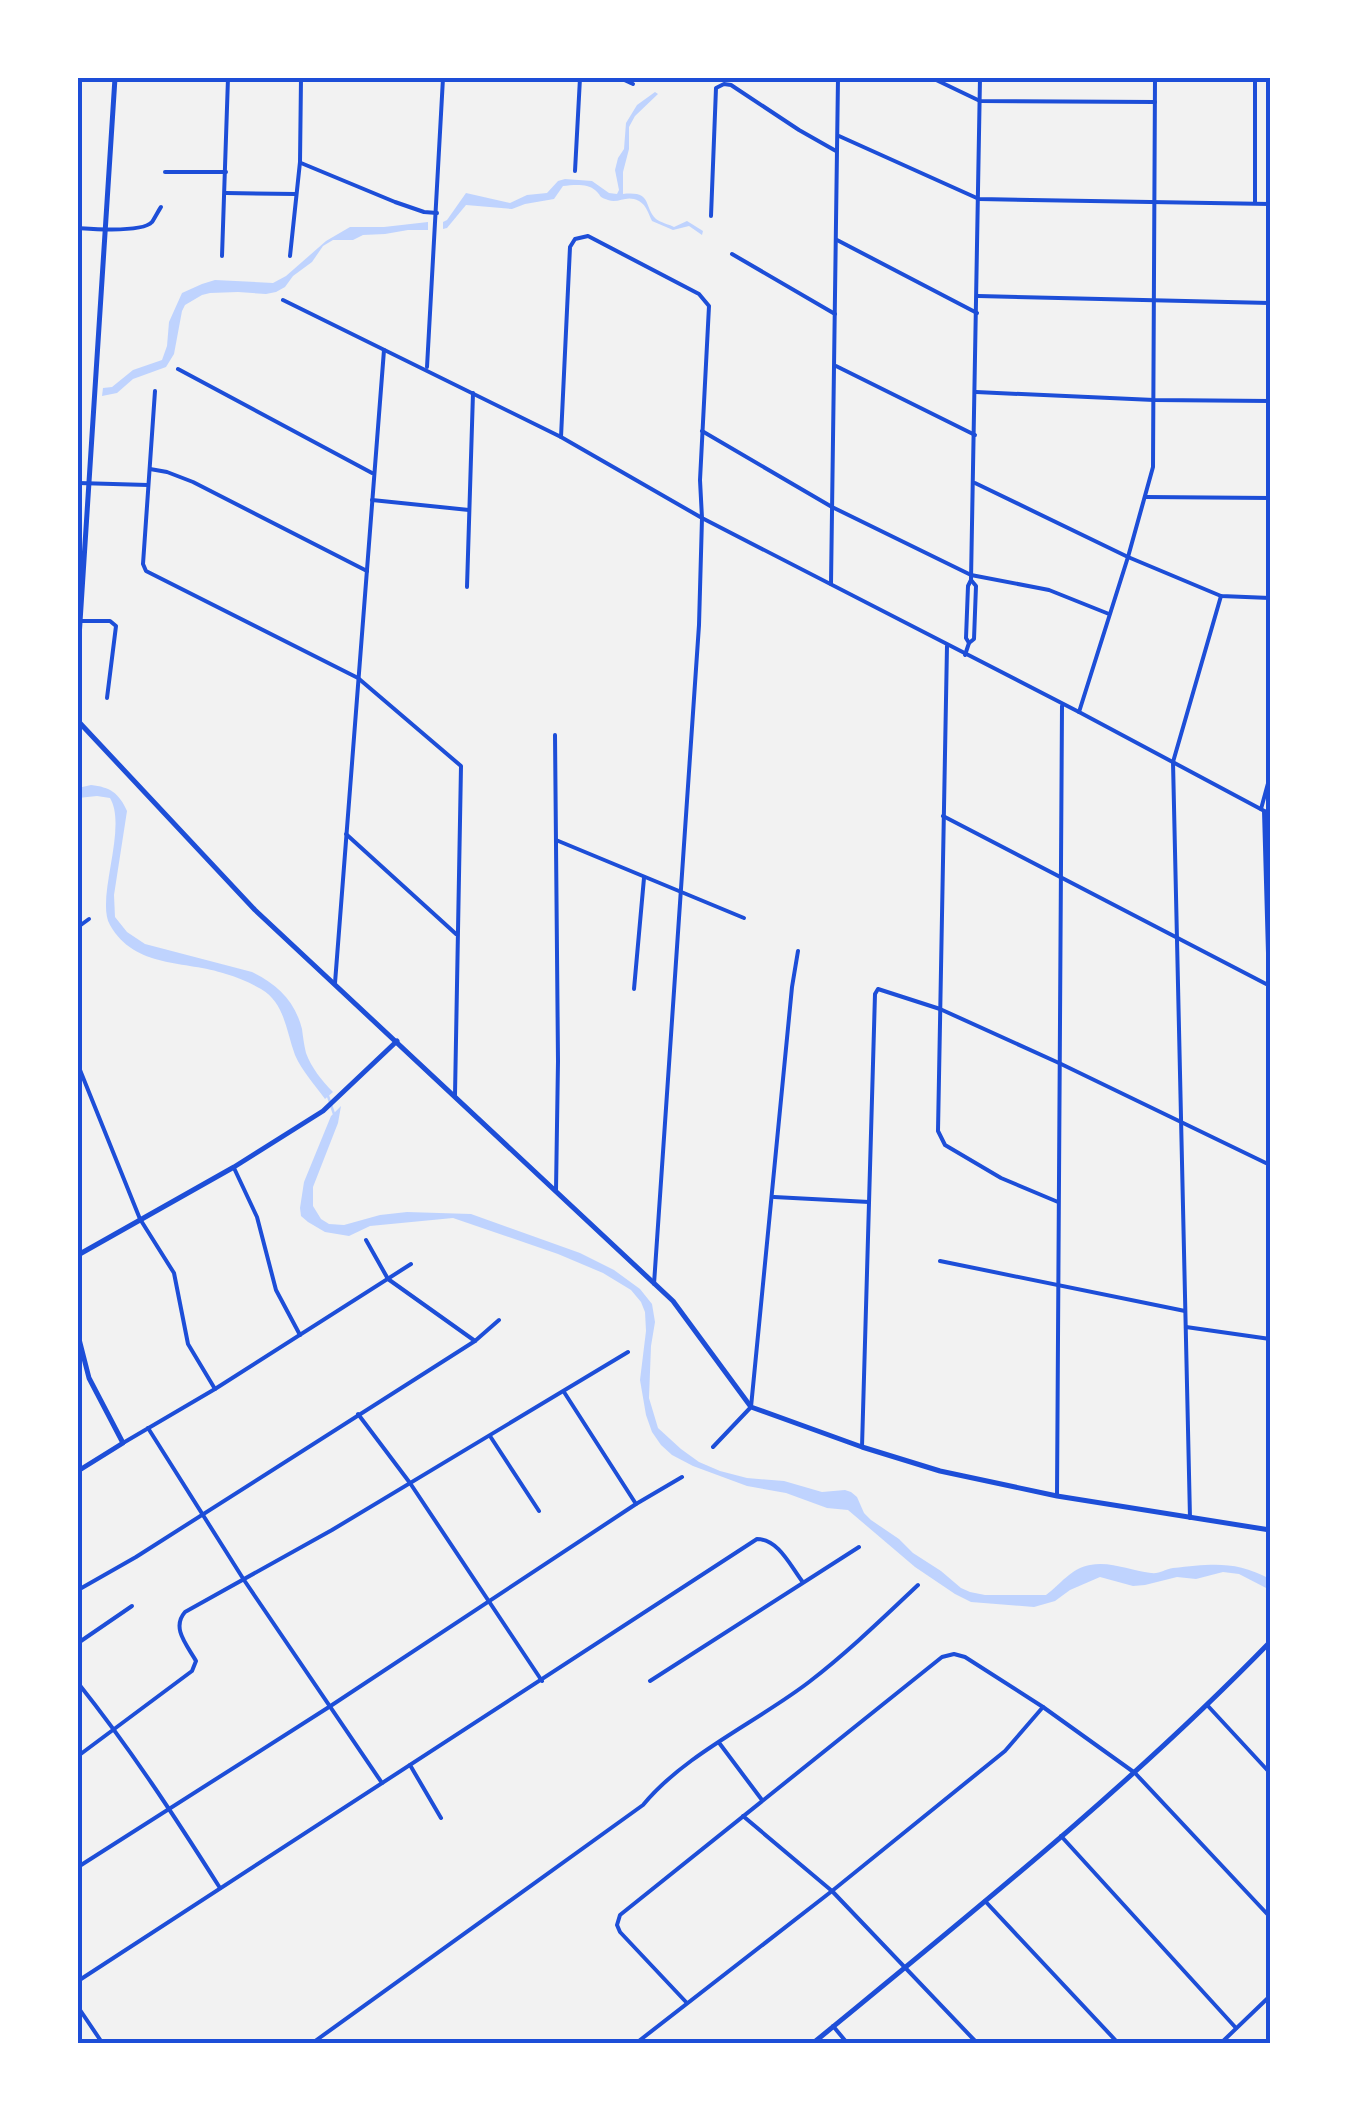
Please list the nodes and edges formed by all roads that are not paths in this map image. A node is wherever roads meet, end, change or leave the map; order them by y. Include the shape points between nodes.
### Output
1 (115, 78) edge
2 (227, 78) edge
3 (301, 78) edge
4 (443, 78) edge
5 (580, 78) edge
6 (620, 78) edge
7 (838, 78) edge
8 (932, 78) edge
9 (980, 78) edge
10 (1155, 78) edge
11 (1255, 78) edge
12 (633, 84) dead end
13 (980, 101) junction
14 (1156, 102) junction
15 (838, 135) junction
16 (836, 151) junction
17 (300, 162) junction
18 (576, 171) dead end
19 (165, 172) dead end
20 (226, 172) junction
21 (226, 192) junction
22 (296, 194) junction
23 (979, 199) junction
24 (1156, 200) junction
25 (1255, 203) junction
26 (1270, 204) edge
27 (160, 207) dead end
28 (436, 215) junction
29 (711, 216) dead end
30 (78, 228) edge
31 (106, 230) junction
32 (837, 240) junction
33 (732, 254) dead end
34 (222, 256) dead end
35 (290, 256) dead end
36 (978, 296) junction
37 (283, 300) dead end
38 (1154, 300) junction
39 (1270, 303) edge
40 (978, 312) junction
41 (834, 314) junction
42 (384, 350) junction
43 (834, 365) junction
44 (178, 369) dead end
45 (426, 370) junction
46 (155, 391) dead end
47 (976, 392) junction
48 (473, 393) junction
49 (1154, 400) junction
50 (1270, 402) edge
51 (702, 432) junction
52 (975, 436) junction
53 (561, 438) junction
54 (150, 469) junction
55 (374, 474) junction
56 (78, 483) edge
57 (89, 483) junction
58 (974, 483) junction
59 (149, 485) junction
60 (1146, 498) junction
61 (1270, 498) edge
62 (372, 500) junction
63 (832, 506) junction
64 (470, 510) junction
65 (702, 518) junction
66 (1128, 556) junction
67 (366, 570) junction
68 (971, 578) junction
69 (830, 584) junction
70 (467, 588) dead end
71 (1220, 596) junction
72 (1270, 598) edge
73 (1109, 614) junction
74 (80, 621) edge
75 (947, 646) junction
76 (78, 653) edge
77 (966, 655) junction
78 (358, 678) junction
79 (107, 698) dead end
80 (1062, 704) junction
81 (1078, 712) junction
82 (78, 721) edge
83 (556, 735) dead end
84 (1173, 762) junction
85 (1270, 776) edge
86 (1265, 811) edge
87 (943, 816) junction
88 (346, 834) junction
89 (556, 840) junction
90 (1060, 876) junction
91 (644, 878) junction
92 (682, 891) junction
93 (744, 918) dead end
94 (89, 919) dead end
95 (78, 927) edge
96 (456, 934) junction
97 (1177, 937) junction
98 (798, 950) dead end
99 (335, 983) junction
100 (1270, 986) edge
101 (634, 989) dead end
102 (940, 1008) junction
103 (1270, 1024) edge
104 (396, 1041) junction
105 (1060, 1063) junction
106 (78, 1065) edge
107 (455, 1096) junction
108 (1180, 1121) junction
109 (1270, 1166) edge
110 (234, 1168) junction
111 (556, 1190) junction
112 (772, 1197) junction
113 (870, 1202) junction
114 (1058, 1202) junction
115 (140, 1219) junction
116 (366, 1240) dead end
117 (78, 1255) edge
118 (940, 1261) dead end
119 (411, 1264) dead end
120 (388, 1279) junction
121 (654, 1284) junction
122 (1058, 1286) junction
123 (1185, 1312) junction
124 (499, 1320) dead end
125 (1186, 1326) junction
126 (300, 1335) junction
127 (78, 1336) edge
128 (1270, 1339) edge
129 (475, 1341) junction
130 (628, 1352) dead end
131 (215, 1389) junction
132 (564, 1392) junction
133 (751, 1408) junction
134 (358, 1414) junction
135 (148, 1428) junction
136 (490, 1436) junction
137 (123, 1443) junction
138 (713, 1447) dead end
139 (862, 1447) junction
140 (78, 1471) edge
141 (682, 1477) dead end
142 (410, 1483) junction
143 (1057, 1496) junction
144 (636, 1504) junction
145 (539, 1510) dead end
146 (202, 1514) junction
147 (1190, 1518) junction
148 (1270, 1530) edge
149 (858, 1547) dead end
150 (244, 1580) junction
151 (802, 1581) junction
152 (918, 1585) dead end
153 (78, 1590) edge
154 (489, 1602) junction
155 (132, 1606) dead end
156 (1270, 1642) edge
157 (78, 1643) edge
158 (542, 1681) junction
159 (650, 1682) dead end
160 (78, 1683) edge
161 (1043, 1706) junction
162 (1208, 1706) junction
163 (329, 1707) junction
164 (116, 1730) junction
165 (719, 1743) junction
166 (78, 1756) edge
167 (410, 1766) junction
168 (1135, 1773) junction
169 (1270, 1773) edge
170 (383, 1783) junction
171 (762, 1800) junction
172 (170, 1808) junction
173 (743, 1816) junction
174 (441, 1818) dead end
175 (1060, 1836) junction
176 (78, 1868) edge
177 (220, 1888) junction
178 (832, 1891) junction
179 (984, 1900) junction
180 (1270, 1917) edge
181 (904, 1966) junction
182 (78, 1982) edge
183 (1270, 1996) edge
184 (686, 2002) junction
185 (78, 2008) edge
186 (832, 2026) junction
187 (1236, 2028) junction
188 (103, 2044) edge
189 (311, 2044) edge
190 (635, 2044) edge
191 (812, 2044) edge
192 (848, 2044) edge
193 (978, 2044) edge
194 (1119, 2044) edge
195 (1220, 2044) edge

1 - 31 street
2 - 3 street
2 - 20 street
3 - 17 street
4 - 28 street
5 - 18 street
6 - 12 street
7 - 15 street
8 - 13 street
9 - 13 street
10 - 14 street
11 - 25 street
13 - 14 street
13 - 23 street
14 - 24 street
15 - 16 street
15 - 23 street
16 - 29 street via 731,84 716,88
16 - 32 street
17 - 22 street
17 - 28 street
19 - 20 street
20 - 21 street
21 - 22 street
21 - 34 street
22 - 35 street
23 - 24 street
23 - 36 street
24 - 25 street
24 - 38 street
25 - 26 street
27 - 31 street via 146,226
28 - 45 street
30 - 31 street
31 - 57 street
32 - 40 street
32 - 41 street
33 - 41 street
36 - 38 street
36 - 40 street
37 - 42 street
38 - 39 street
38 - 49 street
40 - 47 street
41 - 43 street
42 - 45 street
42 - 55 street
43 - 52 street
43 - 63 street
44 - 55 street
45 - 48 street
46 - 54 street
47 - 49 street
47 - 52 street
48 - 53 street
48 - 64 street
49 - 50 street
49 - 60 street
51 - 53 street via 708,302 588,236 570,248
51 - 63 street
51 - 65 street
52 - 58 street
53 - 65 street
54 - 59 street
54 - 67 street via 192,482
55 - 62 street
56 - 57 street
57 - 59 street
57 - 74 street
58 - 66 street
58 - 68 street
59 - 78 street via 146,571
60 - 61 street
60 - 66 street
62 - 64 street
62 - 67 street
63 - 68 street
63 - 69 street
64 - 70 street
65 - 69 street
65 - 92 street
66 - 71 street
66 - 73 street
67 - 78 street
68 - 73 street via 1049,590
68 - 77 street via 974,638
69 - 75 street
71 - 72 street
71 - 84 street
73 - 81 street
74 - 76 street
74 - 79 street via 116,626
75 - 77 street
75 - 87 street
77 - 80 street
78 - 88 street
78 - 96 street via 462,766
80 - 81 street
80 - 90 street
81 - 84 street
82 - 99 street via 255,910
83 - 89 street
84 - 86 street
84 - 97 street
85 - 86 street
86 - 100 street
87 - 90 street
87 - 102 street
88 - 96 street
88 - 99 street
89 - 91 street
89 - 111 street
90 - 97 street
90 - 105 street
91 - 92 street
91 - 101 street
92 - 93 street
92 - 121 street
94 - 95 street
96 - 107 street
97 - 100 street
97 - 108 street
98 - 112 street
99 - 104 street
100 - 103 street
102 - 105 street
102 - 113 street via 876,992
102 - 114 street via 941,1140 1001,1178
104 - 107 street
104 - 110 street via 322,1111
105 - 108 street
105 - 114 street
106 - 115 street
107 - 111 street
108 - 109 street
108 - 123 street
110 - 115 street
110 - 126 street via 256,1214 276,1290
111 - 121 street
112 - 113 street
112 - 133 street
113 - 139 street
114 - 122 street
115 - 117 street
115 - 131 street via 174,1273 188,1344
116 - 120 street
118 - 122 street
119 - 120 street
120 - 126 street
120 - 129 street
121 - 133 street
122 - 123 street
122 - 143 street
123 - 125 street
124 - 129 street
125 - 128 street
125 - 147 street
126 - 131 street
127 - 137 street via 89,1378
129 - 134 street
130 - 132 street
131 - 135 street
132 - 136 street
132 - 144 street
133 - 138 street
133 - 139 street
134 - 142 street
134 - 146 street
135 - 137 street
135 - 146 street
136 - 142 street
136 - 145 street
137 - 140 street
139 - 143 street
141 - 144 street
142 - 150 street
142 - 154 street
143 - 147 street
144 - 154 street
146 - 150 street
146 - 153 street
147 - 148 street
149 - 151 street
150 - 163 street
150 - 164 street via 181,1617 178,1628 195,1667
151 - 158 street via 773,1544 757,1539
151 - 159 street
152 - 165 street via 808,1682
154 - 158 street
154 - 163 street
155 - 157 street
156 - 162 street
158 - 167 street
160 - 164 street
161 - 168 street
161 - 171 street via 965,1657 942,1657
161 - 178 street via 1005,1752
162 - 168 street
162 - 169 street
163 - 170 street
163 - 172 street
164 - 166 street
164 - 172 street
165 - 171 street
165 - 189 street
167 - 170 street
167 - 174 street
168 - 175 street
168 - 180 street
170 - 177 street
171 - 173 street
172 - 176 street
172 - 177 street
173 - 178 street
173 - 184 street via 618,1919 620,1932
175 - 179 street
175 - 187 street
177 - 182 street
178 - 181 street
178 - 184 street
179 - 181 street
179 - 194 street
181 - 186 street
181 - 193 street
183 - 187 street
184 - 190 street
185 - 188 street
186 - 191 street
186 - 192 street
187 - 195 street

